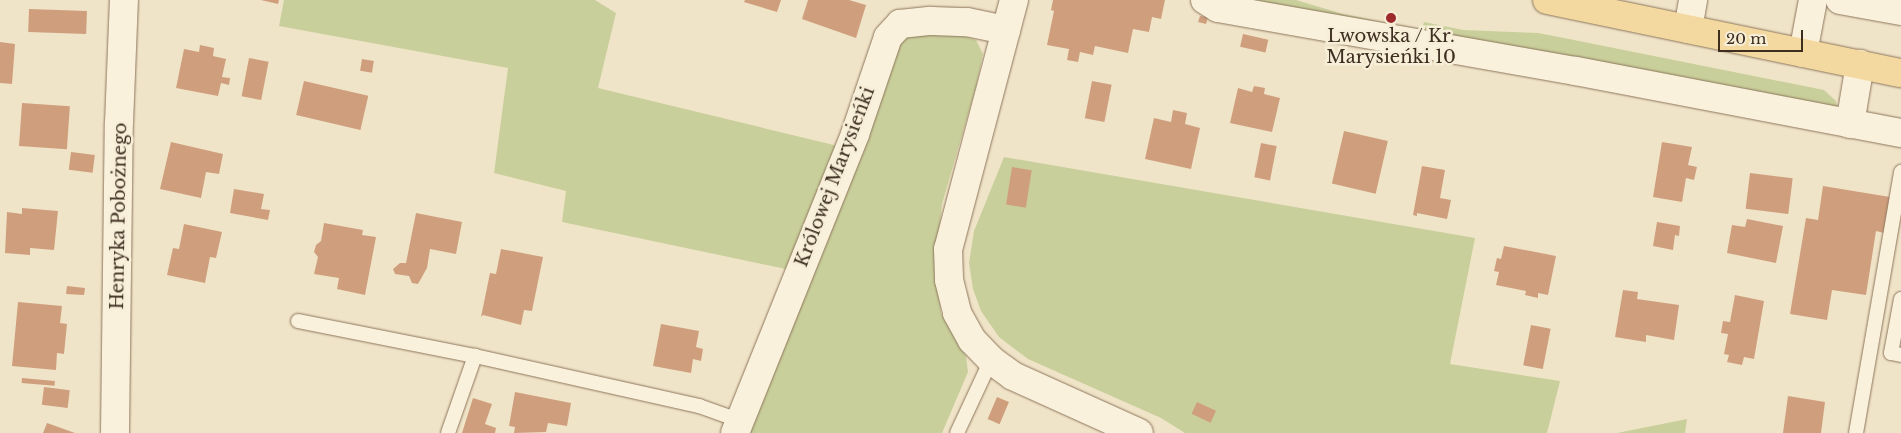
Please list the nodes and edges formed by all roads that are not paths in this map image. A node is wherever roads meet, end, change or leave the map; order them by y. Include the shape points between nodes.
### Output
1 (124, 0) edge
2 (1014, 0) edge
3 (1205, 0) edge
4 (1548, 0) edge
5 (1694, 0) edge
6 (1813, 0) edge
7 (1840, 0) edge
8 (1901, 11) edge
9 (1688, 29) junction
10 (1006, 30) junction
11 (1803, 53) junction
12 (1860, 64) junction
13 (1901, 73) edge
14 (1850, 124) junction
15 (1901, 133) edge
16 (1901, 172) edge
17 (1901, 299) edge
18 (298, 321) dead end
19 (1901, 355) edge
20 (475, 356) junction
21 (991, 360) junction
22 (738, 427) edge
23 (115, 433) edge
24 (448, 433) edge
25 (958, 433) edge
26 (1140, 433) edge
27 (1856, 433) edge

1 - 23 street, Henryka Pobożnego
2 - 10 street
3 - 14 street via 1218,8 1576,71
4 - 9 main road
5 - 9 street
6 - 11 street
7 - 8 street
9 - 11 main road
10 - 21 street via 948,249 949,280 957,313 972,340
10 - 22 street, Królowej Marysieńki via 967,22 931,21 900,24 888,36 855,134
11 - 12 main road
12 - 13 main road
12 - 14 street
14 - 15 street
16 - 27 lane
17 - 19 lane via 1891,353
18 - 20 lane
20 - 22 lane via 699,406
20 - 24 lane
21 - 25 lane
21 - 26 street via 1013,376

